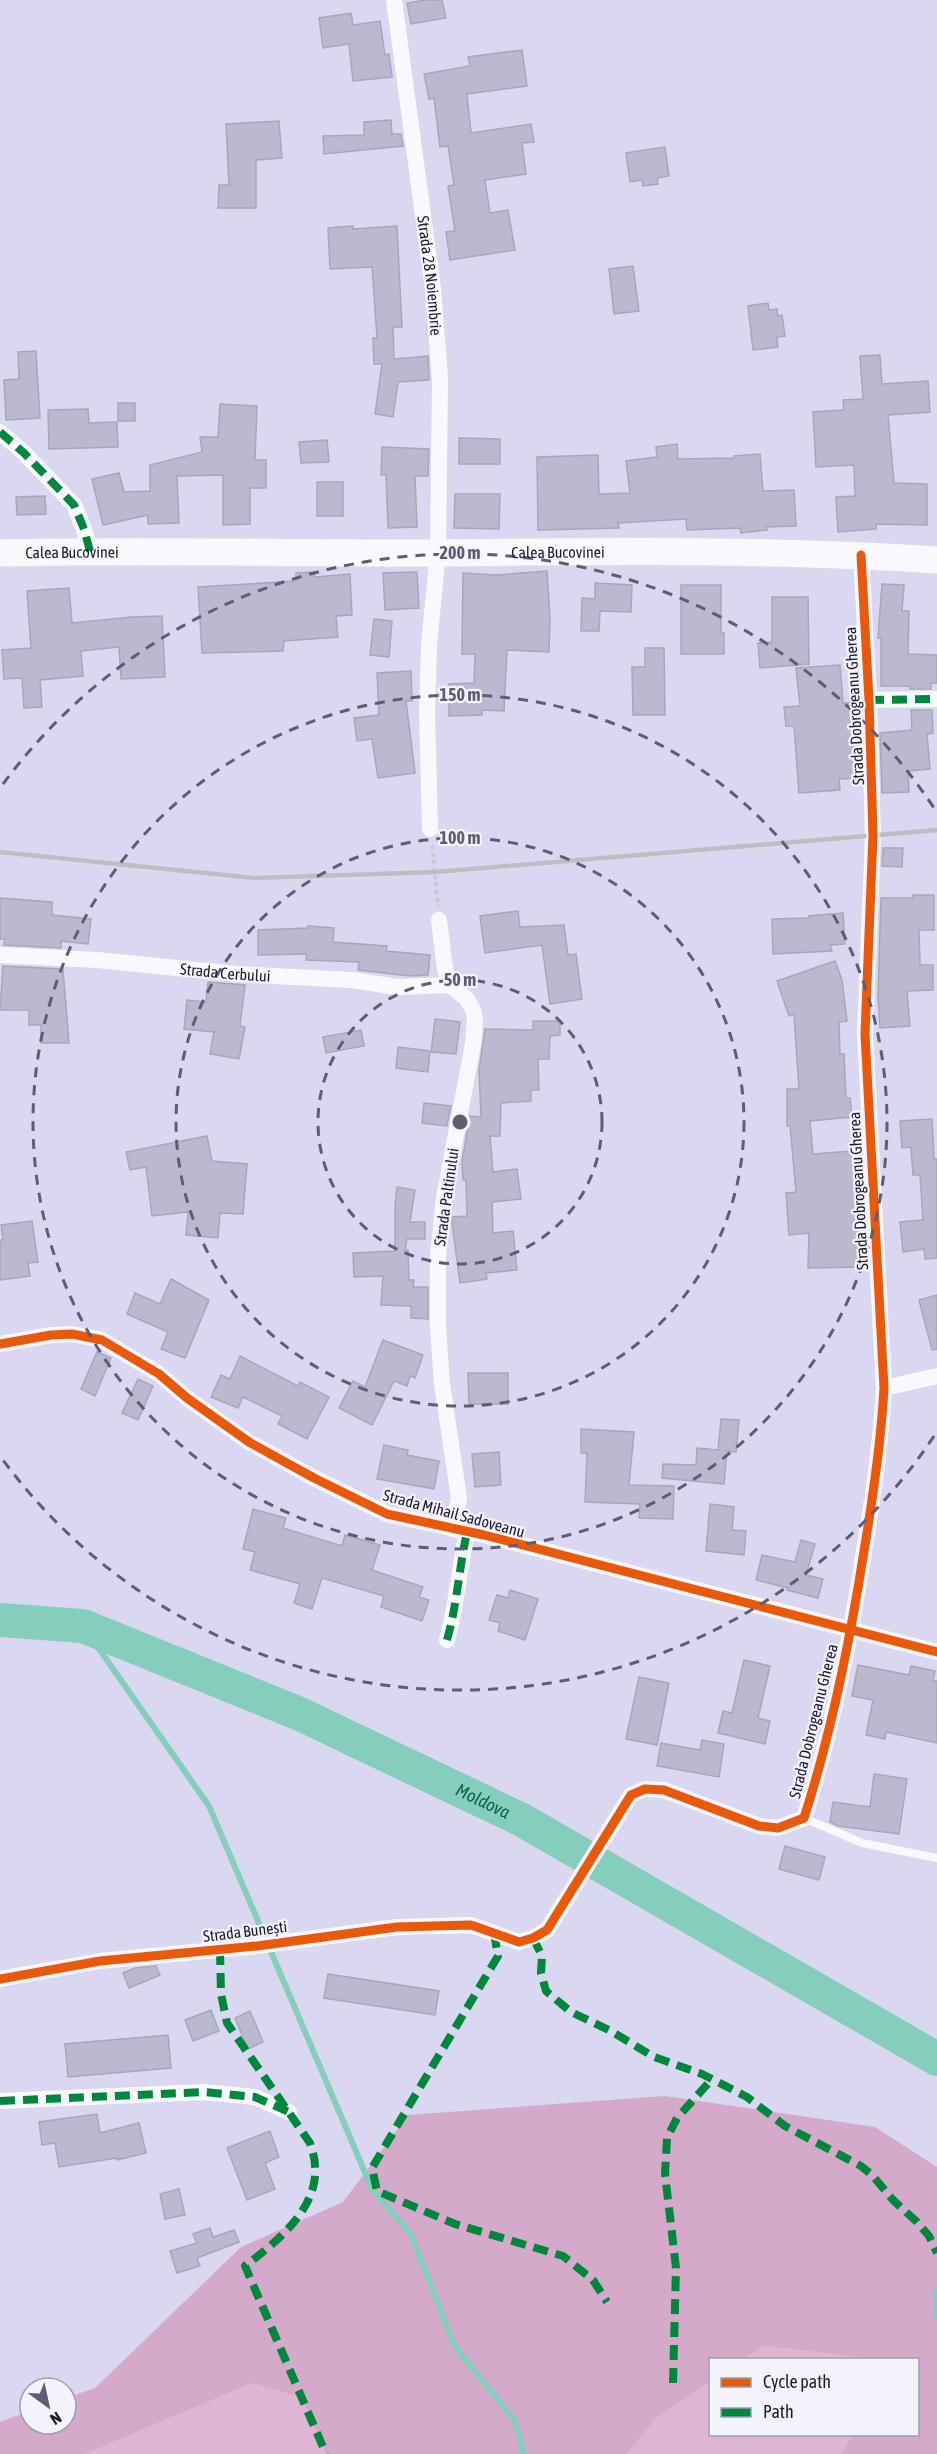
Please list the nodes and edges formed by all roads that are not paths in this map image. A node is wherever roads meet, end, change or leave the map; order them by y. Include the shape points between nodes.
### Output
1 (394, 0) edge
2 (0, 432) edge
3 (90, 551) junction
4 (438, 552) junction
5 (0, 553) edge
6 (861, 555) junction
7 (937, 560) edge
8 (937, 699) edge
9 (869, 700) junction
10 (430, 829) road end
11 (439, 920) road end
12 (0, 955) edge
13 (450, 985) junction
14 (0, 1344) edge
15 (937, 1376) edge
16 (884, 1388) junction
17 (460, 1530) junction
18 (852, 1629) junction
19 (447, 1640) dead end
20 (937, 1652) edge
21 (804, 1818) junction
22 (937, 1858) edge
23 (0, 1978) edge
24 (0, 2101) edge
25 (289, 2112) dead end

1 - 4 street, Strada 28 Noiembrie via 438,348
2 - 3 street via 74,505
3 - 4 highway, Calea Bucovinei
3 - 5 highway, Calea Bucovinei
4 - 6 highway, Calea Bucovinei
4 - 10 street via 427,711
6 - 7 highway, Calea Bucovinei
6 - 9 street, Strada Dobrogeanu Gherea
8 - 9 street
9 - 16 street, Strada Dobrogeanu Gherea via 873,835 865,1034
11 - 13 street, Strada Paltinului
12 - 13 street, Strada Cerbului via 352,980 397,987
13 - 17 street, Strada Paltinului via 467,999 475,1020 444,1198 438,1256 442,1384
14 - 17 street, Strada Mihail Sadoveanu via 72,1334 102,1340 159,1374 249,1442 314,1479 387,1514
15 - 16 street
16 - 18 street, Strada Dobrogeanu Gherea via 881,1436
17 - 18 street, Strada Mihail Sadoveanu
17 - 19 street, Strada Paltinului via 454,1616
18 - 20 street, Strada Mihail Sadoveanu
18 - 21 street, Strada Dobrogeanu Gherea
21 - 22 lane via 862,1843
21 - 23 street, Strada Bunești via 778,1828 759,1826 664,1790 645,1789 631,1794 546,1930 519,1942 471,1925 432,1925 100,1961
24 - 25 street via 204,2092 255,2097

